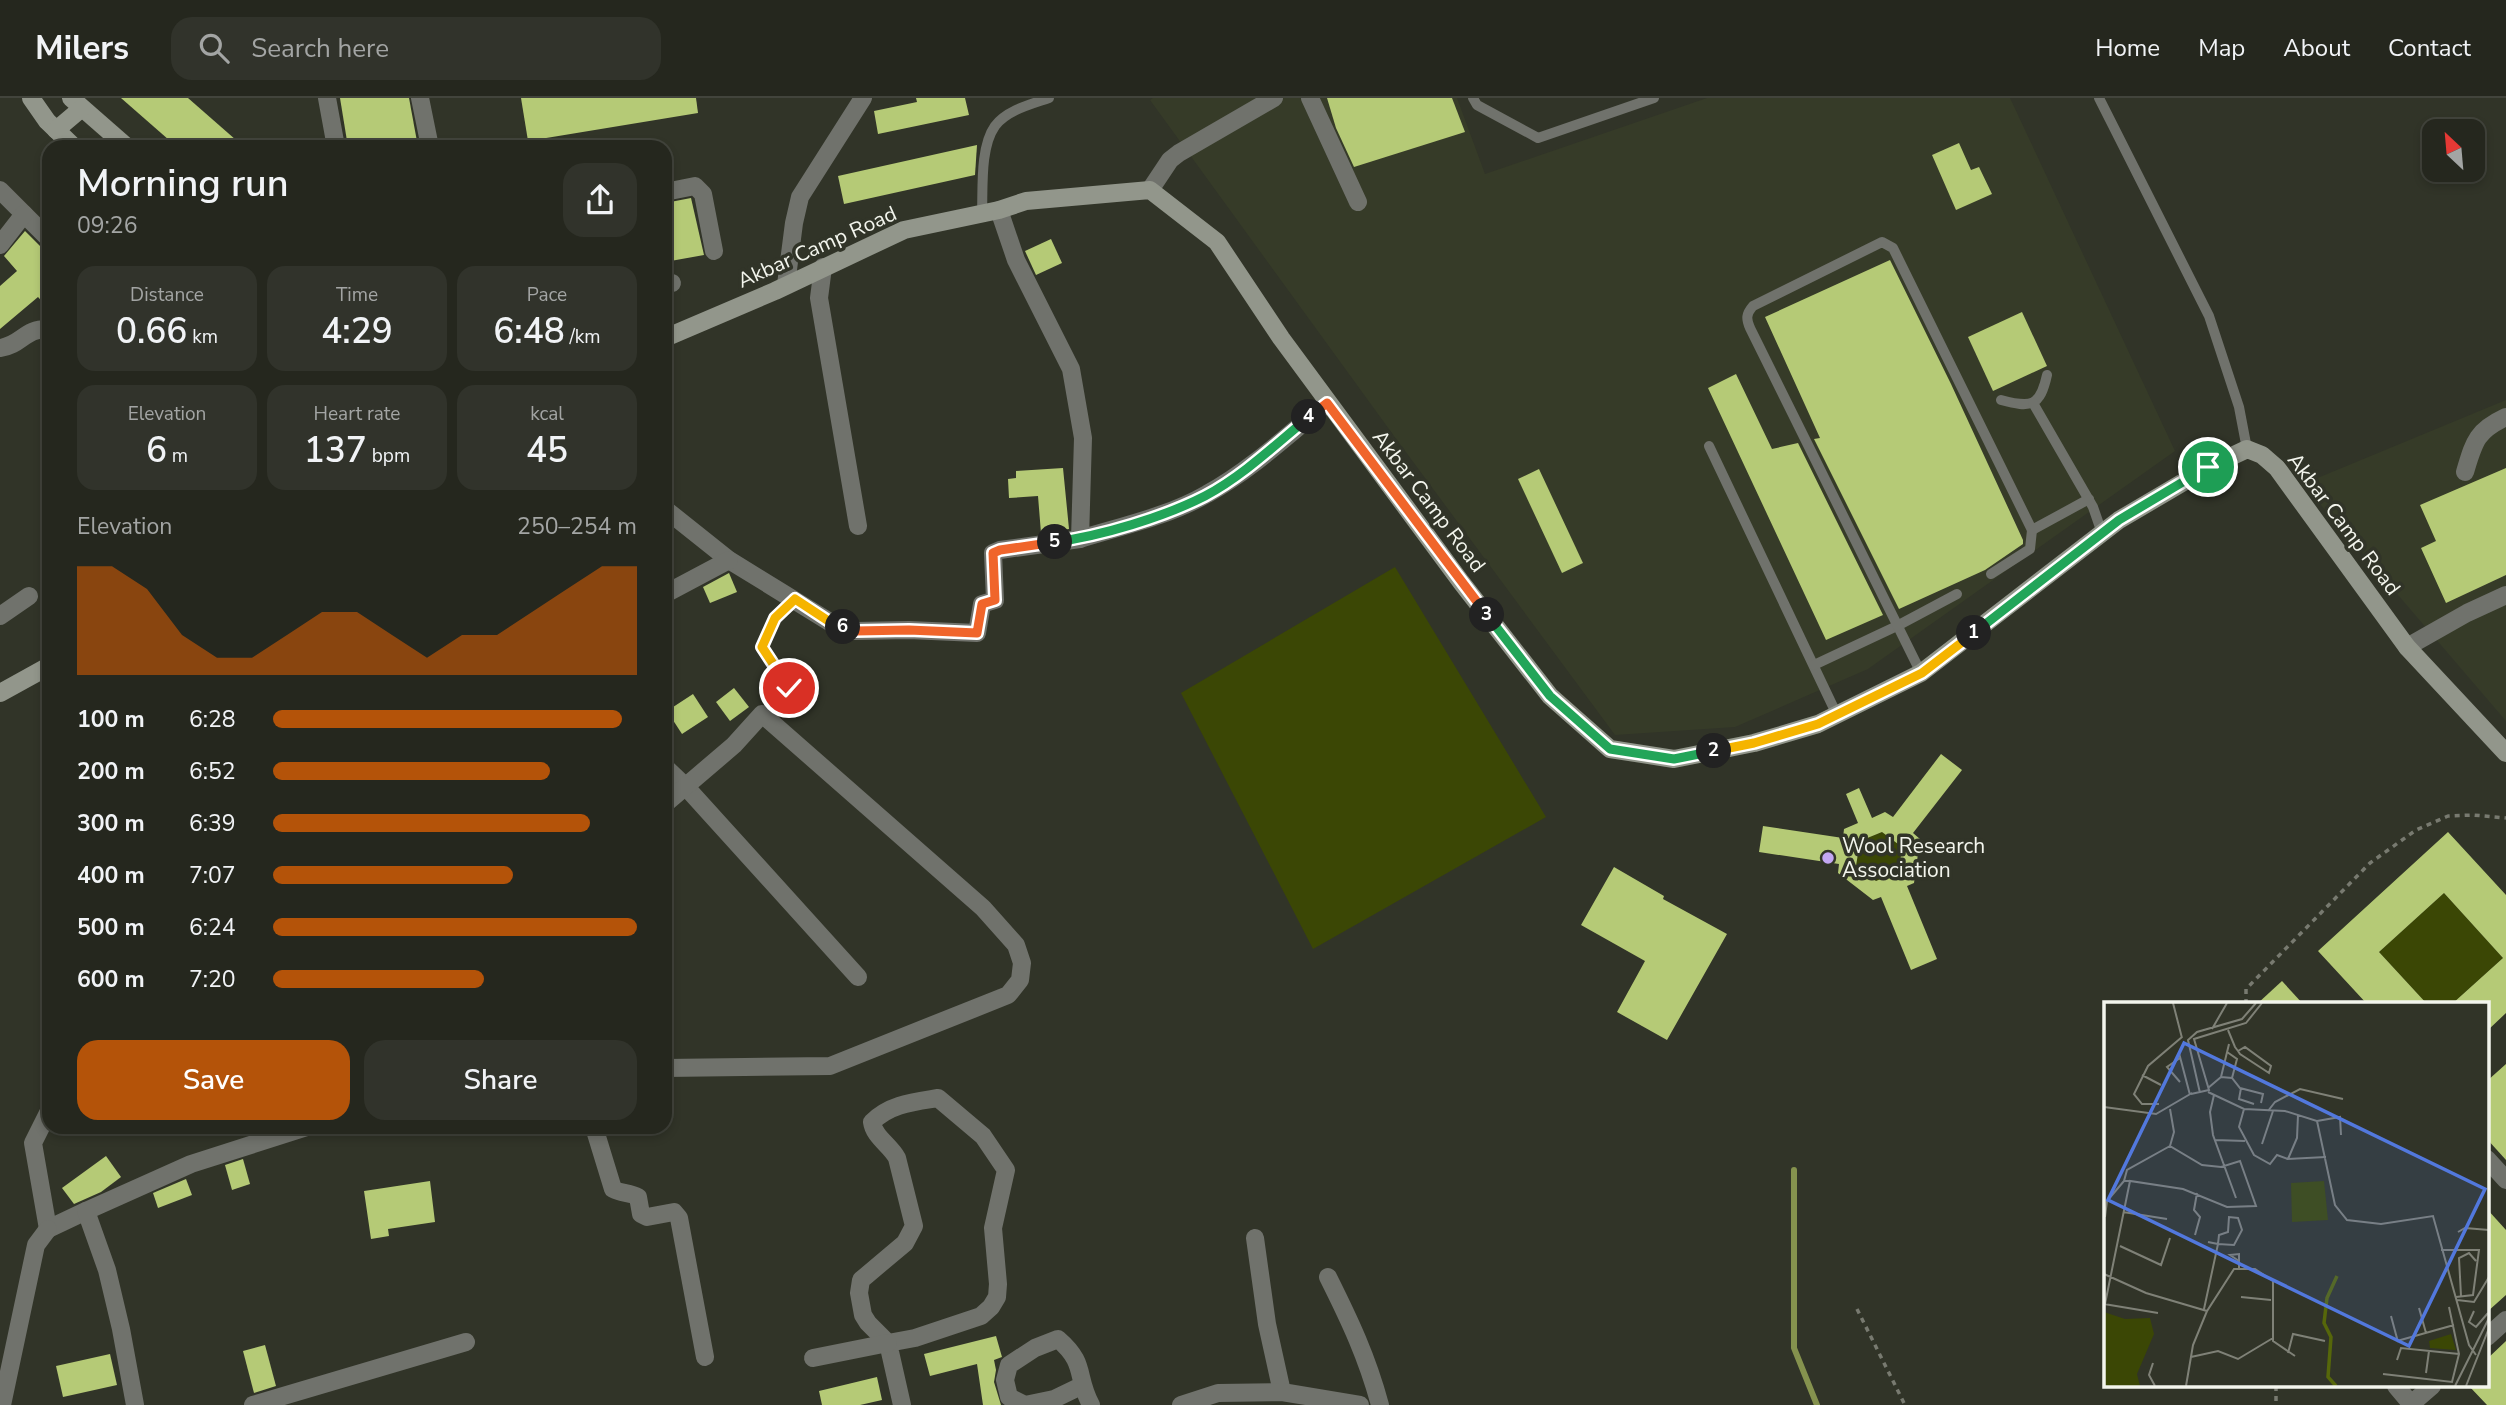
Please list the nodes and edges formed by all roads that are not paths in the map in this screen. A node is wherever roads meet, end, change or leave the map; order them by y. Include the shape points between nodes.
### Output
1 (31, 98) edge
2 (327, 98) edge
3 (420, 98) edge
4 (863, 98) edge
5 (1049, 98) edge
6 (1274, 98) edge
7 (1310, 98) edge
8 (1473, 98) edge
9 (1654, 98) edge
10 (2099, 98) edge
11 (76, 103) edge
12 (56, 130) junction
13 (67, 140) edge
14 (119, 140) edge
15 (335, 140) edge
16 (429, 140) edge
17 (0, 190) edge
18 (1150, 190) junction
19 (672, 191) edge
20 (1358, 202) dead end
21 (991, 211) junction
22 (24, 214) junction
23 (42, 232) edge
24 (0, 245) edge
25 (713, 251) dead end
26 (823, 267) junction
27 (786, 285) junction
28 (42, 328) edge
29 (672, 335) edge
30 (0, 348) edge
31 (2047, 375) dead end
32 (2001, 400) dead end
33 (1327, 403) junction
34 (2033, 404) junction
35 (2506, 417) edge
36 (1709, 446) dead end
37 (2247, 449) junction
38 (2465, 472) dead end
39 (2089, 499) junction
40 (672, 514) edge
41 (858, 526) dead end
42 (2032, 530) junction
43 (2102, 533) junction
44 (1080, 539) junction
45 (730, 560) junction
46 (1991, 574) dead end
47 (672, 590) edge
48 (1957, 594) dead end
49 (2506, 595) edge
50 (29, 596) dead end
51 (0, 616) edge
52 (1897, 625) junction
53 (2407, 647) junction
54 (1814, 665) junction
55 (42, 670) edge
56 (1922, 673) junction
57 (0, 693) edge
58 (1837, 715) junction
59 (2506, 753) edge
60 (672, 774) edge
61 (686, 787) junction
62 (672, 798) edge
63 (858, 977) dead end
64 (672, 1068) edge
65 (42, 1125) edge
66 (285, 1134) edge
67 (596, 1134) edge
68 (2488, 1160) edge
69 (2506, 1180) edge
70 (86, 1211) junction
71 (48, 1229) junction
72 (1255, 1238) dead end
73 (1328, 1277) dead end
74 (2506, 1320) edge
75 (2488, 1336) edge
76 (466, 1342) dead end
77 (888, 1343) junction
78 (705, 1357) dead end
79 (813, 1358) dead end
80 (1081, 1386) junction
81 (2398, 1388) edge
82 (2430, 1388) edge
83 (1282, 1392) junction
84 (286, 1401) edge
85 (2, 1405) edge
86 (135, 1405) edge
87 (253, 1405) edge
88 (902, 1405) edge
89 (1091, 1405) edge
90 (1181, 1405) edge
91 (1360, 1405) edge
92 (1380, 1405) edge
93 (2412, 1405) edge

1 - 12 street
2 - 15 street
3 - 16 street
4 - 27 street via 800,197
5 - 21 lane via 1017,109 996,125 984,159
6 - 18 street via 1179,153
7 - 20 street
8 - 9 lane via 1477,105 1538,138
10 - 37 lane via 2209,316 2239,407
11 - 12 street
11 - 14 street
12 - 13 street
17 - 22 street
18 - 21 street, Akbar Camp Road via 1026,201
18 - 33 street, Akbar Camp Road via 1217,242
19 - 25 street via 695,187 703,194
21 - 26 street, Akbar Camp Road via 904,230
21 - 44 street via 1071,369 1083,438
22 - 23 street
22 - 24 street
26 - 27 street, Akbar Camp Road
26 - 41 street via 819,298
27 - 29 street, Akbar Camp Road
28 - 30 street
31 - 34 lane via 2043,394
32 - 34 lane
33 - 44 street via 1205,495
33 - 58 street, Akbar Camp Road via 1550,696 1610,749 1674,759 1754,743
34 - 39 lane
35 - 38 street via 2476,439
36 - 54 lane
37 - 43 street, Akbar Camp Road via 2208,467
37 - 53 street, Akbar Camp Road via 2277,468
39 - 42 lane
39 - 43 lane
40 - 45 street
42 - 46 lane via 2032,543 2025,554
42 - 52 lane via 1894,248 1882,242 1753,306 1746,320
43 - 56 street, Akbar Camp Road
44 - 45 street via 993,553 995,600 982,604 977,633 855,631 833,624
45 - 47 street
48 - 52 lane
49 - 53 street
50 - 51 street
52 - 54 lane
52 - 56 lane
53 - 59 street, Akbar Camp Road
54 - 58 lane
55 - 57 street
56 - 58 street, Akbar Camp Road
60 - 61 street
61 - 62 street
61 - 63 street
61 - 64 street via 762,714 983,908 1016,945 1022,963 1020,980 1008,995 830,1066
65 - 71 street via 33,1143
66 - 70 street via 191,1164
67 - 78 street via 613,1189 638,1196 641,1214 647,1217 674,1212 679,1218
68 - 69 street
70 - 71 street
70 - 86 street via 110,1281
71 - 85 street via 36,1245
72 - 83 street via 1266,1324
73 - 92 street via 1358,1336
74 - 75 street
76 - 84 street
77 - 77 street via 981,1316 997,1297 993,1228 1006,1170 983,1136 938,1098 898,1105 872,1122 873,1132 897,1158 914,1226 905,1243 862,1280 859,1293 863,1315
77 - 79 street
77 - 88 street
80 - 80 street via 1054,1399 1025,1405 1009,1397 1005,1380 1009,1364 1058,1339 1073,1352 1082,1373
80 - 89 street
81 - 93 street
82 - 93 street
83 - 90 street via 1218,1393
83 - 91 street
84 - 87 street

